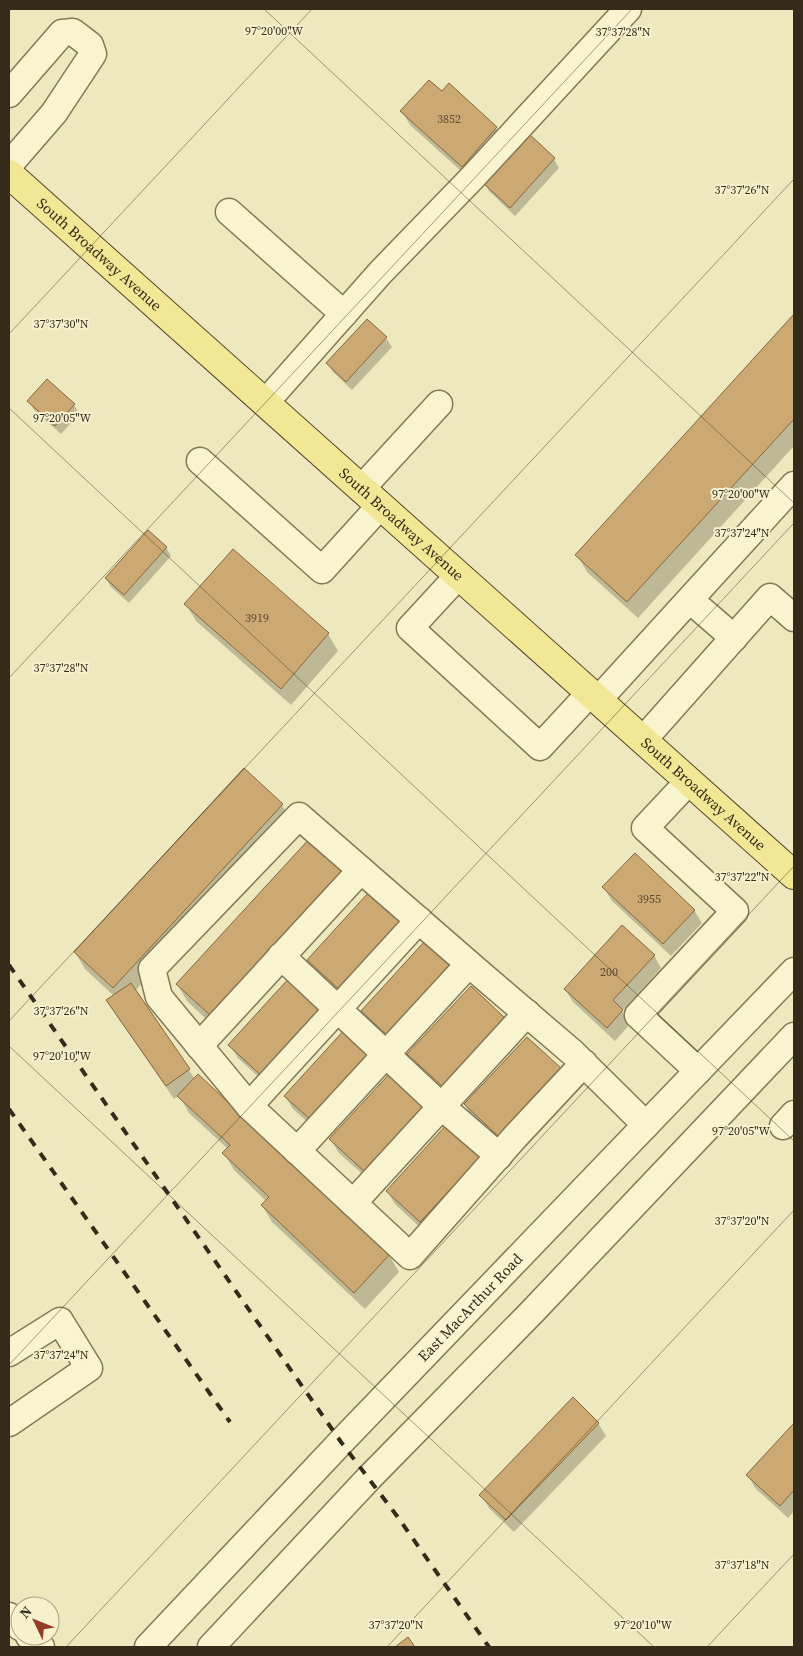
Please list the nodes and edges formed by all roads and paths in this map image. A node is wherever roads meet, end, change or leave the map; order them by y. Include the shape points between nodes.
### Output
1 (628, 9) edge
2 (9, 94) edge
3 (9, 165) edge
4 (9, 174) edge
5 (229, 212) dead end
6 (344, 314) junction
7 (265, 403) junction
8 (439, 404) dead end
9 (200, 461) dead end
10 (794, 485) edge
11 (371, 497) junction
12 (458, 576) junction
13 (690, 600) junction
14 (794, 618) edge
15 (734, 638) junction
16 (594, 696) junction
17 (643, 740) junction
18 (689, 781) junction
19 (361, 870) junction
20 (794, 875) edge
21 (418, 920) junction
22 (281, 956) junction
23 (469, 964) junction
24 (794, 971) edge
25 (337, 1009) junction
26 (527, 1013) junction
27 (794, 1037) edge
28 (199, 1046) junction
29 (386, 1054) junction
30 (584, 1063) junction
31 (698, 1071) junction
32 (249, 1106) junction
33 (441, 1106) junction
34 (646, 1125) junction
35 (297, 1151) junction
36 (499, 1156) junction
37 (353, 1203) junction
38 (9, 1353) edge
39 (9, 1423) edge
40 (148, 1647) edge
41 (211, 1647) edge

1 - 6 street
2 - 3 street via 62,33 73,32 90,45 93,54 54,113
4 - 7 main road, South Broadway Avenue
5 - 6 street
6 - 7 street
7 - 11 main road, South Broadway Avenue
8 - 11 street
9 - 11 street via 322,570
10 - 13 street
11 - 12 main road, South Broadway Avenue
12 - 16 main road, South Broadway Avenue
12 - 16 street via 410,628 540,748
13 - 15 street
13 - 16 street
14 - 15 street via 770,597
15 - 17 street
16 - 17 main road, South Broadway Avenue
17 - 18 main road, South Broadway Avenue
18 - 20 main road, South Broadway Avenue
18 - 31 street via 645,828 735,911 638,1015
19 - 21 street
19 - 22 street
19 - 28 street via 299,816 152,969 159,997
21 - 23 street
21 - 25 street
22 - 25 street
22 - 28 street
23 - 26 street
23 - 29 street
24 - 31 street, East MacArthur Road
25 - 29 street
25 - 32 street
26 - 30 street
26 - 33 street
27 - 41 street via 369,1478
28 - 32 street
29 - 33 street
29 - 35 street
30 - 34 street
30 - 36 street
31 - 34 street, East MacArthur Road
32 - 35 street
33 - 36 street
33 - 37 street
34 - 40 street, East MacArthur Road
35 - 37 street
36 - 37 street via 410,1256
38 - 39 street via 60,1320 89,1368

